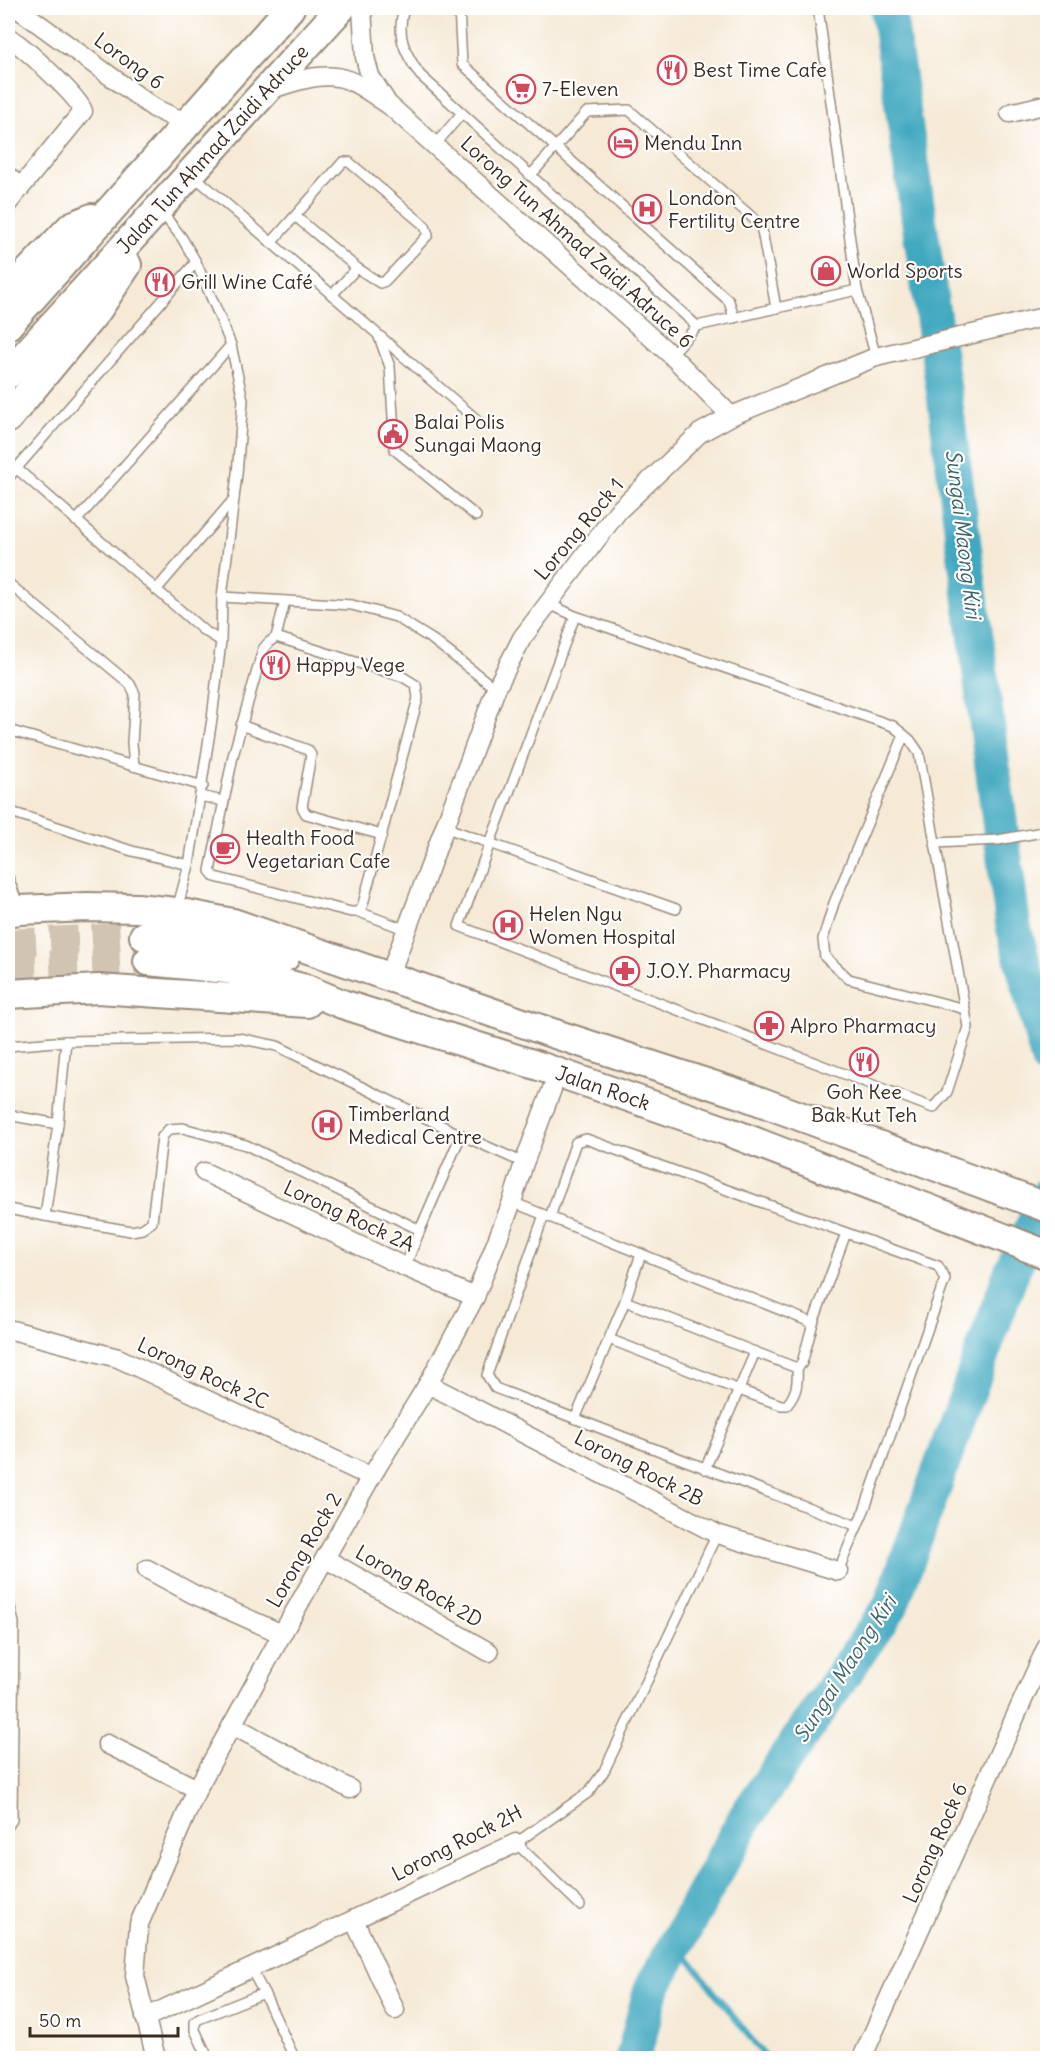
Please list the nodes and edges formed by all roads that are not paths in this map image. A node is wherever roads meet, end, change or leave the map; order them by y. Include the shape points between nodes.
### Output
1 (16, 8) edge
2 (290, 8) edge
3 (341, 8) edge
4 (362, 8) edge
5 (404, 8) edge
6 (459, 8) edge
7 (818, 8) edge
8 (8, 37) edge
9 (266, 91) junction
10 (1047, 104) edge
11 (389, 105) junction
12 (462, 113) junction
13 (1010, 113) dead end
14 (190, 120) junction
15 (435, 145) junction
16 (555, 147) junction
17 (8, 171) edge
18 (191, 173) junction
19 (530, 176) junction
20 (24, 184) junction
21 (8, 203) edge
22 (159, 209) junction
23 (108, 213) junction
24 (295, 216) junction
25 (138, 232) junction
26 (271, 243) junction
27 (196, 262) junction
28 (357, 268) junction
29 (857, 290) junction
30 (8, 293) edge
31 (332, 295) junction
32 (776, 308) junction
33 (1047, 316) edge
34 (734, 318) junction
35 (8, 325) edge
36 (697, 327) junction
37 (378, 335) junction
38 (231, 345) junction
39 (671, 354) junction
40 (876, 357) junction
41 (8, 374) edge
42 (731, 416) junction
43 (8, 418) edge
44 (476, 420) dead end
45 (16, 468) junction
46 (8, 478) edge
47 (234, 499) junction
48 (476, 516) dead end
49 (76, 521) junction
50 (10, 589) edge
51 (156, 590) junction
52 (222, 597) junction
53 (285, 601) junction
54 (547, 603) junction
55 (575, 616) junction
56 (276, 637) junction
57 (221, 641) junction
58 (496, 689) junction
59 (241, 725) junction
60 (8, 730) edge
61 (904, 735) junction
62 (134, 766) junction
63 (201, 791) junction
64 (224, 801) junction
65 (8, 811) edge
66 (444, 827) junction
67 (1047, 831) edge
68 (382, 835) junction
69 (935, 843) junction
70 (490, 844) junction
71 (189, 865) junction
72 (8, 877) edge
73 (676, 909) dead end
74 (14, 911) edge
75 (176, 912) junction
76 (359, 912) junction
77 (407, 930) junction
78 (389, 977) junction
79 (8, 994) edge
80 (342, 1004) junction
81 (964, 1009) junction
82 (66, 1041) junction
83 (8, 1046) edge
84 (558, 1072) junction
85 (8, 1115) edge
86 (58, 1124) junction
87 (461, 1135) junction
88 (524, 1163) junction
89 (204, 1172) dead end
90 (512, 1202) junction
91 (1047, 1208) edge
92 (8, 1209) edge
93 (45, 1216) junction
94 (547, 1216) junction
95 (420, 1230) junction
96 (846, 1233) junction
97 (641, 1254) junction
98 (1047, 1255) edge
99 (405, 1267) junction
100 (475, 1297) junction
101 (625, 1301) junction
102 (813, 1323) junction
103 (8, 1329) edge
104 (609, 1339) junction
105 (755, 1352) junction
106 (797, 1368) junction
107 (428, 1384) junction
108 (739, 1390) junction
109 (575, 1419) junction
110 (705, 1469) junction
111 (372, 1477) junction
112 (857, 1526) junction
113 (717, 1534) junction
114 (326, 1559) junction
115 (147, 1569) dead end
116 (838, 1571) joint
117 (8, 1600) edge
118 (282, 1634) junction
119 (1047, 1644) edge
120 (489, 1652) dead end
121 (232, 1725) junction
122 (107, 1744) dead end
123 (198, 1789) junction
124 (350, 1789) dead end
125 (8, 1826) edge
126 (516, 1843) junction
127 (580, 1905) dead end
128 (354, 1920) junction
129 (251, 1969) junction
130 (264, 1993) junction
131 (395, 2010) dead end
132 (145, 2018) junction
133 (156, 2058) edge
134 (208, 2058) edge
135 (292, 2058) edge
136 (862, 2058) edge

1 - 14 street, Lorong 6 via 154,108
2 - 14 main road, Jalan Tun Ahmad Zaidi Adruce
3 - 9 main road, Jalan Tun Ahmad Zaidi Adruce
4 - 11 street, Lorong Tun Ahmad Zaidi Adruce 6 via 370,76
5 - 12 lane via 400,21 407,56 420,75
6 - 16 lane via 462,64
7 - 29 lane
8 - 20 street via 71,93 83,111
9 - 11 street, Lorong Tun Ahmad Zaidi Adruce 6 via 328,77 347,80
9 - 18 main road, Jalan Tun Ahmad Zaidi Adruce
10 - 13 street
11 - 15 street, Lorong Tun Ahmad Zaidi Adruce 6
12 - 15 lane
12 - 19 lane
14 - 23 main road, Jalan Tun Ahmad Zaidi Adruce
15 - 39 street, Lorong Tun Ahmad Zaidi Adruce 6
16 - 19 lane
16 - 32 lane via 587,112 629,110 761,225
16 - 34 lane via 729,301
17 - 20 lane
18 - 22 main road, Jalan Tun Ahmad Zaidi Adruce
18 - 26 lane
19 - 36 lane
20 - 21 street
22 - 25 main road, Jalan Tun Ahmad Zaidi Adruce
22 - 27 lane
23 - 30 main road via 72,226
23 - 35 main road, Jalan Tun Ahmad Zaidi Adruce
24 - 26 lane
24 - 28 lane
24 - 28 lane via 346,161 428,230 428,235 380,283
25 - 41 main road, Jalan Tun Ahmad Zaidi Adruce
25 - 43 main road via 126,267 98,309
26 - 31 lane
27 - 38 lane
27 - 45 lane
28 - 31 lane
29 - 32 lane
29 - 40 lane
31 - 37 lane
32 - 34 lane
33 - 40 street, Lorong Rock 1
34 - 36 lane
36 - 39 lane
37 - 44 lane
37 - 48 lane via 390,367 395,450
38 - 47 lane via 243,400
38 - 49 lane
39 - 42 street, Lorong Tun Ahmad Zaidi Adruce 6
40 - 42 street, Lorong Rock 1
42 - 54 street, Lorong Rock 1 via 700,433 618,511
45 - 46 lane
45 - 49 lane
47 - 51 lane
47 - 52 lane
49 - 51 lane
50 - 62 lane via 130,684 135,694
51 - 57 lane
52 - 53 lane
52 - 57 lane
53 - 56 lane
53 - 58 lane via 352,605 396,617
54 - 55 lane
54 - 58 street, Lorong Rock 1 via 522,638
55 - 61 lane via 893,726
55 - 70 lane
56 - 59 lane via 263,649
56 - 68 lane via 403,677 416,685 418,698
57 - 63 lane
58 - 66 street, Lorong Rock 1
59 - 64 lane
59 - 68 lane via 311,754 302,807 306,814
60 - 62 lane
61 - 69 lane via 919,753
61 - 81 lane via 834,903 823,939 825,957 849,980
62 - 63 lane
63 - 64 lane
63 - 71 lane
64 - 76 lane via 210,865 215,877
65 - 71 lane
66 - 70 lane
66 - 77 street, Lorong Rock 1
67 - 69 lane via 998,840
68 - 76 lane
69 - 81 lane
70 - 73 lane
70 - 81 lane via 459,926 933,1108 947,1092 968,1027
71 - 75 lane
72 - 74 lane
74 - 75 main road, Jalan Rock via 87,906
75 - 78 main road, Jalan Rock via 233,923
76 - 77 lane
77 - 78 street, Lorong Rock 1
78 - 80 main road, Jalan Rock via 194,940 146,949 306,989
78 - 91 main road, Jalan Rock via 742,1095
79 - 80 main road via 98,988
80 - 84 main road, Jalan Rock
82 - 83 lane
82 - 86 lane
82 - 87 lane via 238,1038 277,1046
84 - 88 street, Lorong Rock 2
84 - 98 main road, Jalan Rock via 728,1131
85 - 86 lane
86 - 93 lane
87 - 88 lane
87 - 95 lane
88 - 90 street, Lorong Rock 2
89 - 99 street, Lorong Rock 2A
90 - 94 lane
90 - 100 street, Lorong Rock 2
92 - 93 lane
93 - 95 lane via 131,1231 142,1229 152,1221 162,1137 169,1129 183,1128 246,1145
94 - 96 lane via 576,1142 586,1139
94 - 97 lane
94 - 109 lane via 487,1375 495,1388
95 - 99 lane
96 - 102 lane
96 - 112 lane via 938,1266 945,1279
97 - 101 lane
97 - 102 lane
99 - 100 street, Lorong Rock 2A
100 - 107 street, Lorong Rock 2
101 - 104 lane
101 - 105 lane
102 - 106 lane via 802,1363
103 - 111 street, Lorong Rock 2C via 118,1358
104 - 108 lane
104 - 109 lane
105 - 106 lane
105 - 108 lane
106 - 108 lane via 798,1384 788,1405
107 - 111 street, Lorong Rock 2
107 - 113 street, Lorong Rock 2B
108 - 110 lane
109 - 110 lane
110 - 112 lane
111 - 114 street, Lorong Rock 2
112 - 116 lane
113 - 116 street, Lorong Rock 2B
113 - 126 lane, Lorong Rock 2H via 604,1771 589,1792
114 - 118 street, Lorong Rock 2
114 - 120 street, Lorong Rock 2D
115 - 118 street
117 - 125 lane via 14,1623 12,1820
118 - 121 street, Lorong Rock 2
119 - 136 street, Lorong Rock 6
121 - 123 street, Lorong Rock 2
121 - 124 street
122 - 123 street
123 - 132 street, Lorong Rock 2 via 139,1924 135,1976
126 - 127 lane
126 - 128 street, Lorong Rock 2H
128 - 129 street, Lorong Rock 2H
128 - 131 street
129 - 130 lane
129 - 132 street, Lorong Rock 2H
130 - 134 lane via 195,2022
130 - 135 lane
132 - 133 street, Lorong Rock 2

